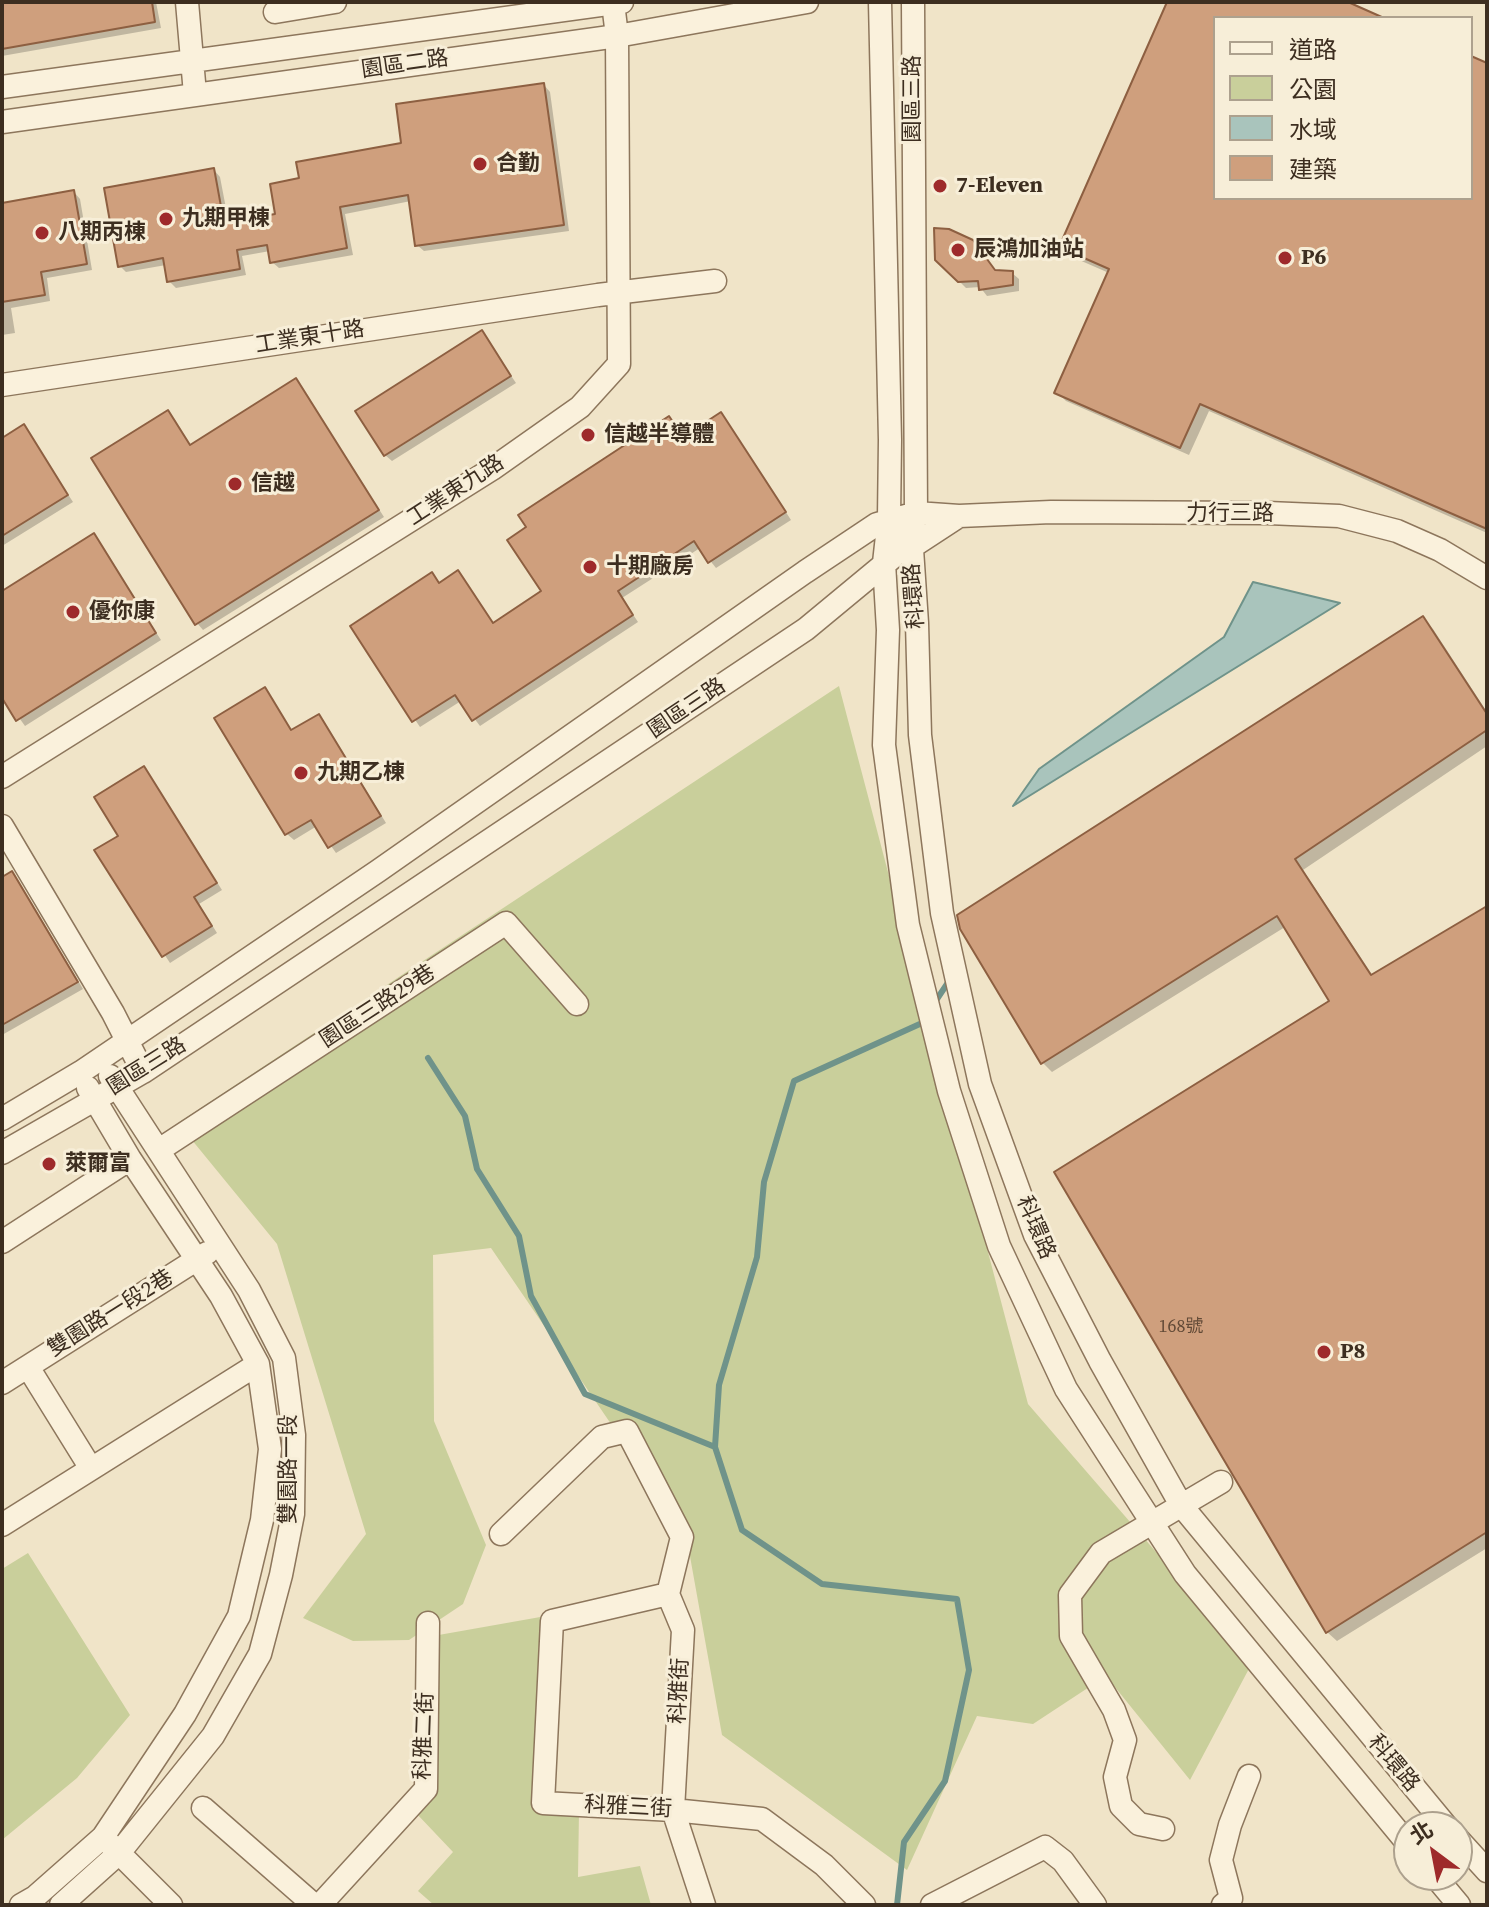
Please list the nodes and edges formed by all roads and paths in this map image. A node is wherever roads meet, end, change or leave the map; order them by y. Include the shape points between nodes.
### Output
1 (187, 2) edge
2 (335, 2) edge
3 (807, 2) edge
4 (880, 2) edge
5 (913, 2) edge
6 (617, 3) edge
7 (275, 12) dead end
8 (617, 36) junction
9 (194, 61) junction
10 (2, 87) edge
11 (195, 94) junction
12 (2, 122) edge
13 (715, 281) dead end
14 (618, 292) junction
15 (2, 385) edge
16 (916, 513) junction
17 (959, 516) junction
18 (889, 518) junction
19 (896, 556) junction
20 (1487, 578) edge
21 (849, 596) junction
22 (888, 621) junction
23 (2, 777) edge
24 (2, 826) edge
25 (577, 1004) dead end
26 (128, 1040) junction
27 (90, 1066) junction
28 (143, 1072) junction
29 (117, 1087) junction
30 (93, 1101) junction
31 (2, 1119) edge
32 (159, 1150) junction
33 (2, 1153) edge
34 (130, 1159) junction
35 (2, 1242) edge
36 (220, 1245) junction
37 (195, 1260) junction
38 (258, 1364) junction
39 (28, 1367) junction
40 (2, 1383) edge
41 (90, 1467) junction
42 (1221, 1482) dead end
43 (1181, 1505) junction
44 (1150, 1522) junction
45 (2, 1525) edge
46 (501, 1534) dead end
47 (668, 1594) junction
48 (428, 1623) dead end
49 (1249, 1776) dead end
50 (203, 1808) dead end
51 (673, 1810) junction
52 (1434, 1811) edge
53 (1393, 1826) edge
54 (1163, 1829) dead end
55 (103, 1837) junction
56 (119, 1853) junction
57 (1473, 1856) edge
58 (1487, 1871) edge
59 (21, 1905) edge
60 (61, 1905) edge
61 (171, 1905) edge
62 (317, 1905) edge
63 (704, 1905) edge
64 (864, 1905) edge
65 (932, 1905) edge
66 (1095, 1905) edge
67 (1223, 1905) edge

1 - 9 street
2 - 7 street
3 - 8 street, 園區二路
4 - 18 street, 園區三路
5 - 16 street, 園區三路
6 - 8 street, 工業東九路
6 - 9 street, 園區二路
8 - 11 street, 園區二路
8 - 14 street, 工業東九路
9 - 10 street, 園區二路
9 - 11 street
11 - 12 street, 園區二路
13 - 14 street, 工業東十路
14 - 15 street, 工業東十路
14 - 23 street, 工業東九路 via 619,364 580,407 479,477
16 - 17 street, 力行三路
16 - 18 street, 力行三路
16 - 19 street, 科環路
17 - 19 street
17 - 20 street, 力行三路 via 1339,516 1397,531
18 - 19 street, 科環路
18 - 26 street, 園區三路
19 - 21 street, 園區三路
19 - 22 street, 科環路
19 - 43 street, 科環路 via 917,623 920,735 942,913 980,1084 1035,1235
21 - 22 street, 科環路 via 870,593 886,610
21 - 28 street, 園區三路
22 - 44 street, 科環路 via 884,745 908,925 949,1091 999,1246 1066,1389
24 - 26 street
25 - 32 street, 園區三路29巷 via 506,923
26 - 27 street, 園區三路
26 - 28 street
27 - 29 street, 雙園路一段
27 - 30 street, 雙園路一段
27 - 31 street, 園區三路
28 - 29 street, 園區三路
29 - 30 street, 園區三路
29 - 32 street, 雙園路一段
30 - 33 street, 園區三路
30 - 34 street, 雙園路一段
32 - 36 street, 雙園路一段
34 - 35 street
34 - 37 street, 雙園路一段
36 - 37 street, 雙園路一段2巷
36 - 56 street, 雙園路一段 via 284,1358 294,1435 293,1514 260,1654 213,1736
37 - 38 street, 雙園路一段
37 - 39 street, 雙園路一段2巷
38 - 41 street
38 - 55 street, 雙園路一段 via 270,1449 262,1520 239,1616 185,1714
39 - 40 street, 雙園路一段2巷
39 - 41 street
41 - 45 street
42 - 43 street
43 - 44 street
43 - 52 street, 科環路
44 - 53 street, 科環路 via 1185,1574
44 - 54 street via 1101,1553 1070,1595 1071,1636 1114,1710 1125,1740 1115,1777 1121,1806 1139,1824
46 - 47 street via 602,1437 627,1431 682,1537
47 - 51 street, 科雅街 via 683,1630
47 - 51 street, 科雅三街 via 552,1621 543,1803
48 - 62 street, 科雅二街 via 426,1789
49 - 67 street via 1221,1860 1231,1898
50 - 62 street
51 - 63 street, 科雅街
51 - 64 street, 科雅三街 via 762,1819 824,1865
55 - 56 street
55 - 59 street, 雙園路一段
56 - 60 street, 雙園路一段
56 - 61 street
57 - 58 street
65 - 66 street via 1045,1847 1063,1861

